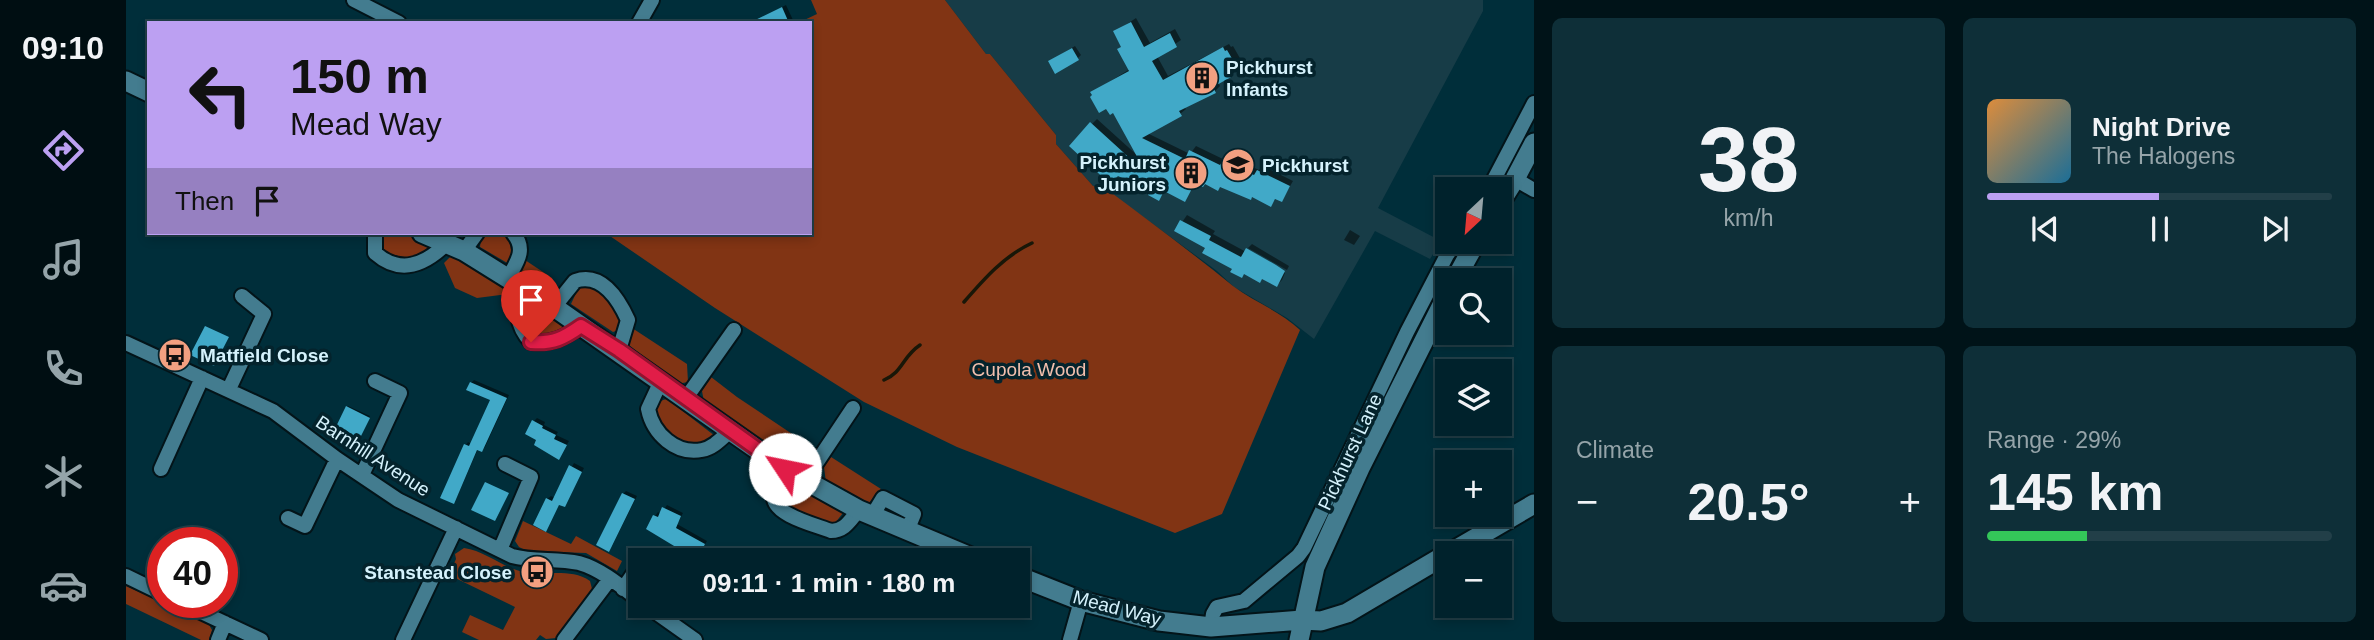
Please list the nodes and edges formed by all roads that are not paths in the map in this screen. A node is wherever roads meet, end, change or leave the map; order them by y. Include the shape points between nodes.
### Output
1 (354, 0) edge
2 (652, 0) edge
3 (374, 17) edge
4 (640, 21) edge
5 (126, 81) edge
6 (147, 91) edge
7 (1534, 103) edge
8 (1534, 143) edge
9 (1495, 177) edge
10 (1516, 179) junction
11 (1512, 185) edge
12 (1534, 190) edge
13 (375, 235) edge
14 (426, 235) edge
15 (474, 235) edge
16 (514, 235) edge
17 (455, 248) junction
18 (1447, 254) edge
19 (514, 282) junction
20 (242, 296) dead end
21 (554, 307) junction
22 (1435, 319) edge
23 (581, 326) junction
24 (734, 330) dead end
25 (126, 343) edge
26 (619, 350) junction
27 (202, 378) junction
28 (375, 381) dead end
29 (661, 381) junction
30 (229, 389) junction
31 (686, 398) junction
32 (853, 408) dead end
33 (730, 431) junction
34 (337, 459) junction
35 (505, 464) dead end
36 (161, 469) dead end
37 (785, 469) junction
38 (362, 475) junction
39 (805, 480) junction
40 (1534, 504) edge
41 (866, 513) junction
42 (288, 518) dead end
43 (456, 528) junction
44 (1470, 541) edge
45 (949, 548) edge
46 (500, 550) junction
47 (1435, 562) edge
48 (126, 576) edge
49 (610, 579) junction
50 (1030, 581) edge
51 (628, 582) edge
52 (147, 586) edge
53 (623, 589) junction
54 (628, 593) edge
55 (1082, 601) junction
56 (214, 618) edge
57 (664, 618) edge
58 (1302, 620) junction
59 (225, 623) junction
60 (1220, 631) edge
61 (218, 640) edge
62 (261, 640) edge
63 (403, 640) edge
64 (564, 640) edge
65 (695, 640) edge
66 (1070, 640) edge
67 (1300, 640) edge

1 - 3 street
2 - 4 street
5 - 6 street
7 - 9 street
8 - 10 street
10 - 11 street
10 - 12 street
13 - 17 street via 375,253 383,261 402,266
14 - 17 street
15 - 17 street
16 - 19 street via 520,252
17 - 19 street
18 - 60 street, Pickhurst Lane via 1304,548 1244,601 1217,607 1213,614
19 - 21 street
19 - 23 street via 516,308 531,342 562,340
20 - 30 street via 264,314
21 - 23 street
21 - 26 street via 575,281 591,278 600,282 628,320
22 - 58 street, Pickhurst Lane via 1315,567
23 - 26 street
24 - 31 street
25 - 27 street, Barnhill Avenue
26 - 29 street
27 - 30 street, Barnhill Avenue
27 - 36 street
28 - 38 street via 400,393
29 - 31 street
29 - 33 street via 648,410 668,443 702,450
30 - 34 street, Barnhill Avenue via 273,411
31 - 33 street
32 - 39 street
33 - 37 street
34 - 38 street, Barnhill Avenue
34 - 42 street via 305,526
35 - 46 street via 531,477
37 - 39 street
37 - 41 street via 774,495 785,513 837,531
38 - 43 street, Barnhill Avenue via 398,500
39 - 41 street
40 - 44 street, Mead Way
41 - 45 street
43 - 46 street, Barnhill Avenue
43 - 63 street
46 - 49 street, Barnhill Avenue via 525,559 578,563
47 - 58 street, Mead Way via 1347,613 1321,621
48 - 52 street
49 - 53 street, Barnhill Avenue
49 - 64 street
50 - 55 street, Mead Way
51 - 53 street
53 - 54 street, Barnhill Avenue
55 - 60 street, Mead Way
55 - 66 street
56 - 59 street
57 - 65 street
58 - 60 street, Mead Way
58 - 67 street, Pickhurst Lane
59 - 61 street
59 - 62 street

